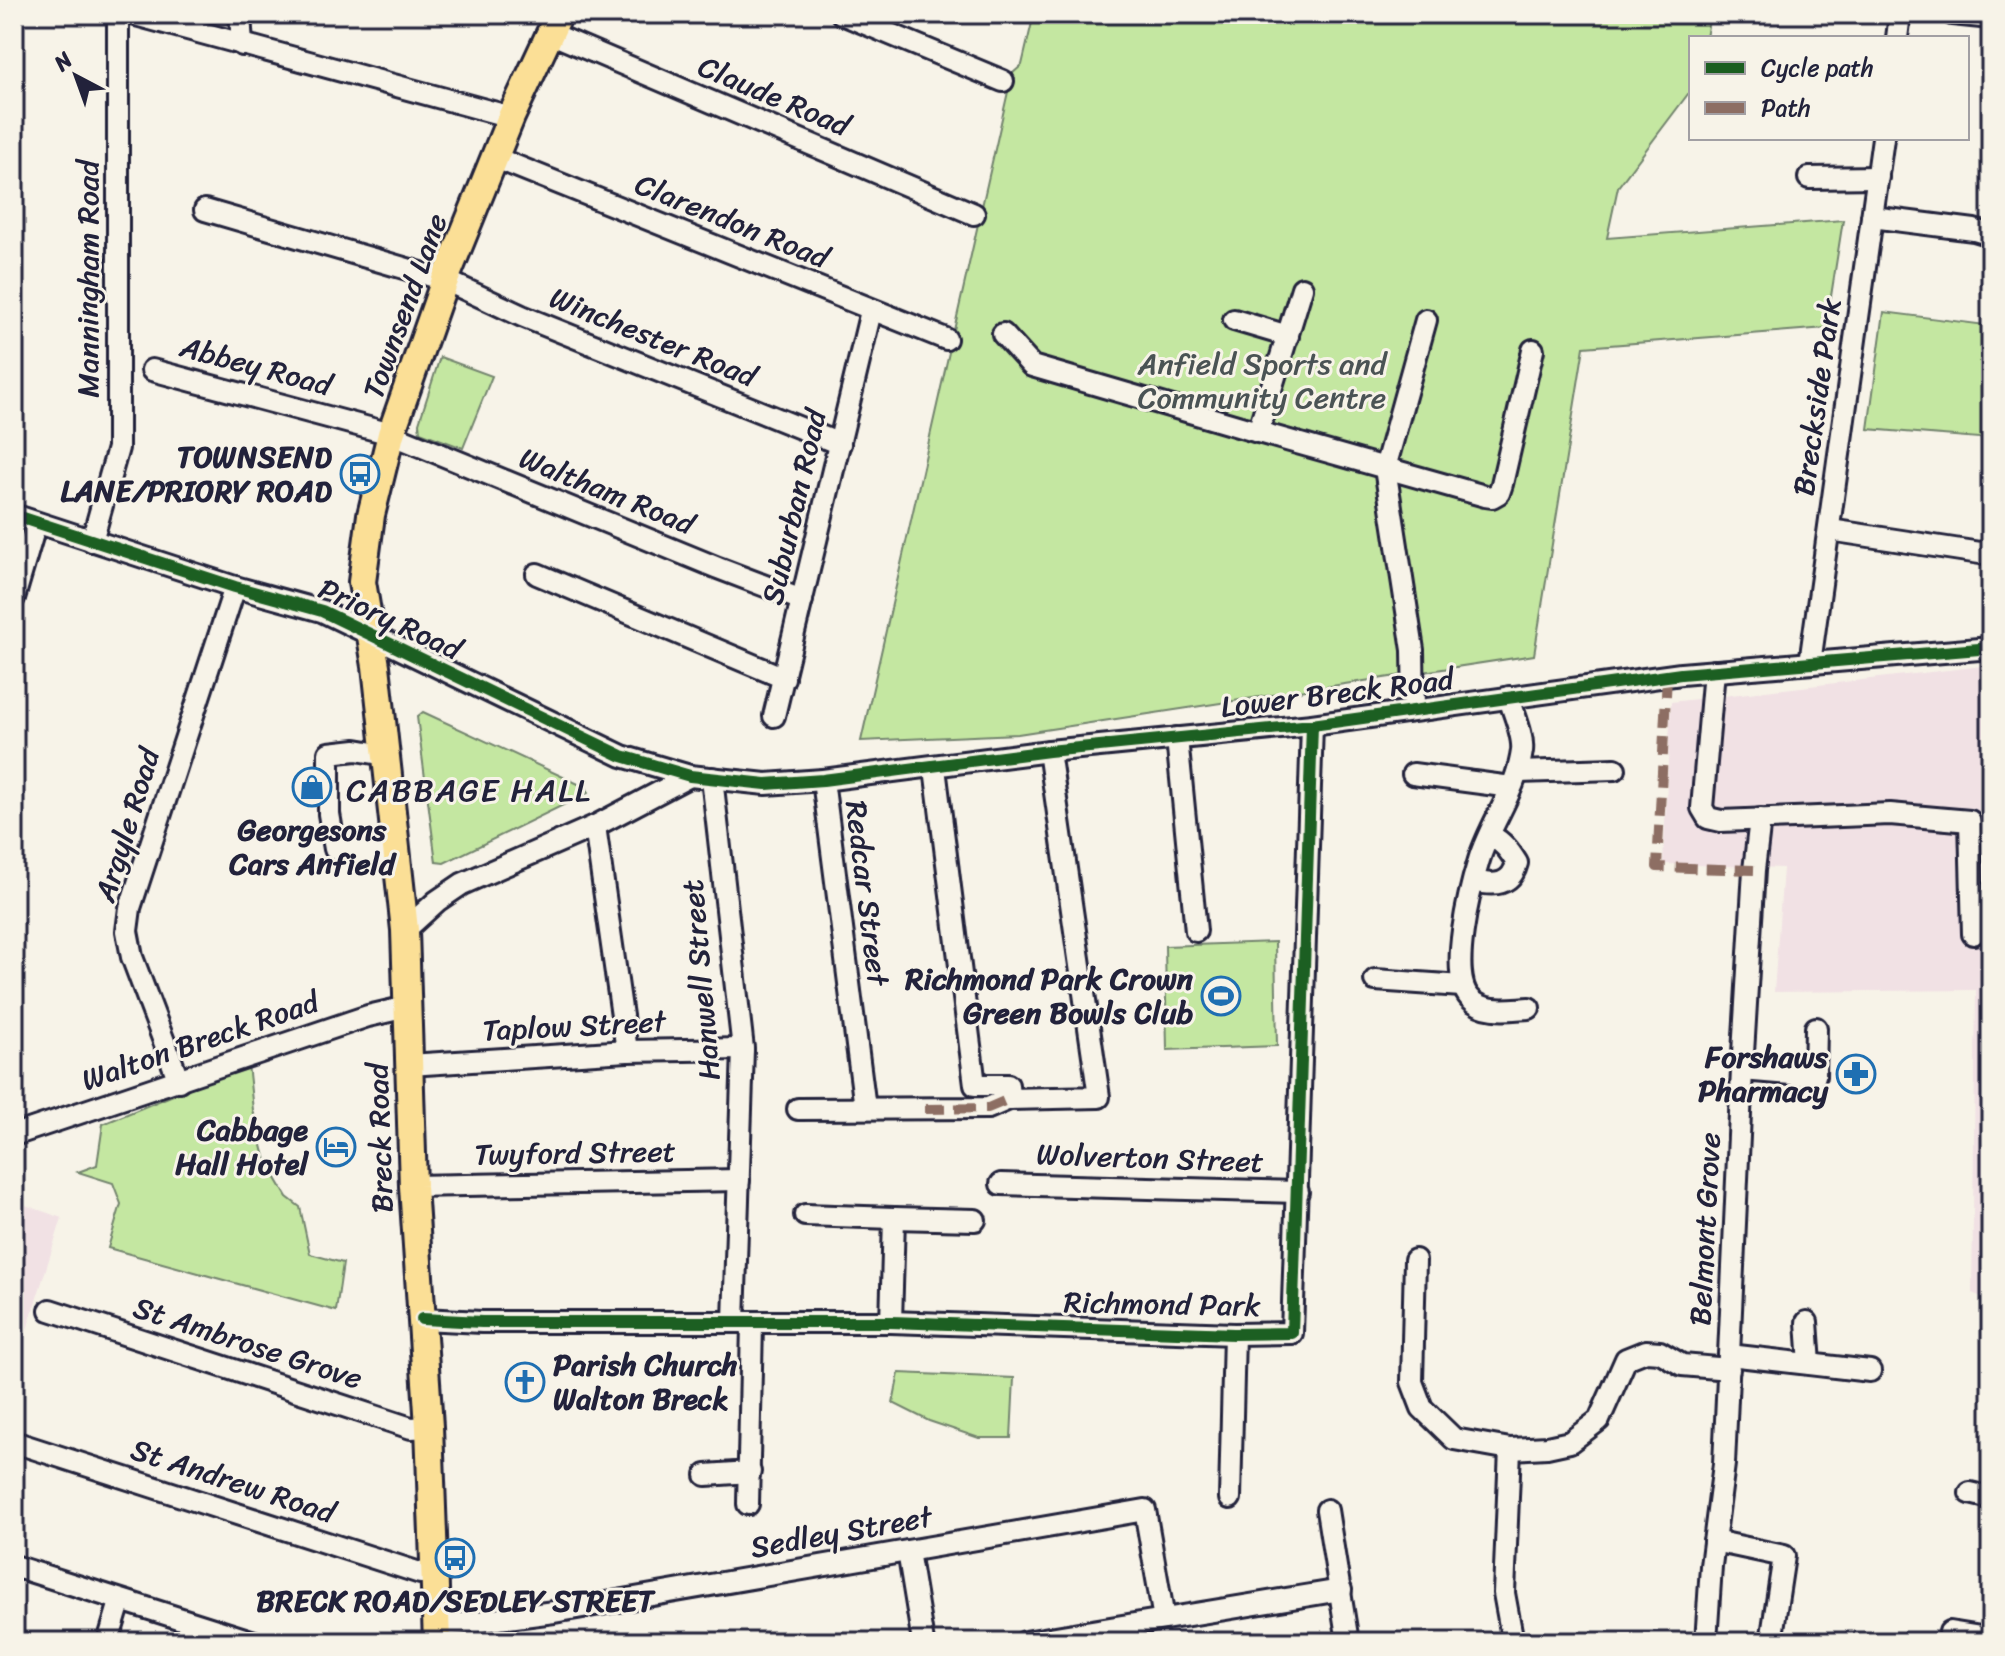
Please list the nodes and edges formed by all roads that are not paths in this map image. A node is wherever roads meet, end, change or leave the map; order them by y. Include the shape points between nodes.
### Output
1 (118, 14) edge
2 (132, 14) edge
3 (240, 14) edge
4 (842, 14) edge
5 (1900, 14) edge
6 (1952, 14) edge
7 (1991, 18) edge
8 (555, 24) edge
9 (1897, 36) edge
10 (242, 45) junction
11 (1003, 81) dead end
12 (511, 117) junction
13 (1883, 140) edge
14 (496, 158) junction
15 (1878, 177) junction
16 (1809, 178) dead end
17 (205, 210) dead end
18 (974, 214) dead end
19 (1872, 217) junction
20 (1991, 235) edge
21 (445, 280) junction
22 (1302, 288) dead end
23 (871, 311) junction
24 (1234, 320) dead end
25 (1426, 320) dead end
26 (1003, 334) dead end
27 (1288, 336) junction
28 (946, 339) dead end
29 (1533, 350) dead end
30 (152, 370) dead end
31 (1258, 432) junction
32 (391, 434) junction
33 (840, 444) junction
34 (1385, 468) junction
35 (14, 515) edge
36 (36, 523) junction
37 (1830, 530) junction
38 (92, 541) junction
39 (1991, 550) edge
40 (537, 574) dead end
41 (235, 587) junction
42 (14, 598) edge
43 (802, 600) junction
44 (369, 633) junction
45 (1991, 648) edge
46 (1810, 663) junction
47 (1714, 671) junction
48 (784, 678) junction
49 (1509, 697) junction
50 (1414, 710) junction
51 (774, 716) dead end
52 (1312, 725) junction
53 (1177, 738) junction
54 (1049, 751) junction
55 (386, 755) junction
56 (935, 768) junction
57 (1615, 769) dead end
58 (1413, 774) dead end
59 (690, 776) junction
60 (712, 778) junction
61 (823, 780) junction
62 (1515, 780) junction
63 (1760, 819) junction
64 (595, 826) junction
65 (1490, 835) junction
66 (397, 856) junction
67 (1474, 881) junction
68 (405, 930) junction
69 (1196, 931) dead end
70 (1973, 934) dead end
71 (1375, 980) dead end
72 (1462, 986) junction
73 (407, 1007) junction
74 (1529, 1008) dead end
75 (1816, 1028) dead end
76 (743, 1049) junction
77 (627, 1051) junction
78 (409, 1065) junction
79 (1742, 1070) junction
80 (179, 1081) junction
81 (1009, 1099) junction
82 (865, 1108) junction
83 (798, 1109) dead end
84 (14, 1135) edge
85 (739, 1180) junction
86 (1001, 1184) dead end
87 (413, 1186) junction
88 (1298, 1192) junction
89 (805, 1215) dead end
90 (894, 1218) junction
91 (975, 1220) dead end
92 (1415, 1260) dead end
93 (50, 1310) dead end
94 (422, 1319) junction
95 (743, 1322) junction
96 (891, 1322) junction
97 (1807, 1322) dead end
98 (1234, 1334) junction
99 (1729, 1362) junction
100 (1810, 1364) junction
101 (1870, 1371) dead end
102 (429, 1427) junction
103 (14, 1442) edge
104 (1510, 1449) junction
105 (750, 1472) junction
106 (706, 1475) dead end
107 (1970, 1493) dead end
108 (1230, 1498) dead end
109 (1991, 1498) edge
110 (748, 1504) dead end
111 (1327, 1510) dead end
112 (1714, 1541) junction
113 (908, 1551) junction
114 (14, 1566) edge
115 (434, 1571) junction
116 (1341, 1590) junction
117 (120, 1602) junction
118 (1164, 1619) junction
119 (1950, 1632) dead end
120 (437, 1634) edge
121 (108, 1642) edge
122 (254, 1642) edge
123 (923, 1642) edge
124 (1025, 1642) edge
125 (1348, 1642) edge
126 (1513, 1642) edge
127 (1706, 1642) edge
128 (1771, 1642) edge
129 (1986, 1642) edge

1 - 38 street, Manningham Road via 118,448
2 - 10 street
3 - 10 street
4 - 11 street
5 - 9 street
6 - 7 street
8 - 12 main road, Townsend Lane
8 - 18 street, Claude Road
10 - 12 street
12 - 14 main road, Townsend Lane
13 - 15 street, Breckside Park
14 - 21 main road, Townsend Lane
14 - 23 street, Clarendon Road
15 - 16 street
15 - 19 street, Breckside Park
17 - 21 street, Winchester Road
19 - 20 street
19 - 37 street, Breckside Park
21 - 32 main road, Townsend Lane
21 - 33 street, Winchester Road
22 - 27 street
23 - 28 street, Clarendon Road
23 - 33 street, Suburban Road
24 - 27 street
25 - 34 street
26 - 31 street via 1032,366
27 - 31 street
29 - 34 street via 1499,493 1485,496
30 - 32 street, Abbey Road
31 - 34 street
32 - 43 street, Waltham Road
32 - 44 main road, Townsend Lane via 371,515 362,582
33 - 43 street, Suburban Road
34 - 50 street via 1413,650
35 - 36 street, Priory Road
36 - 38 street, Priory Road
36 - 42 street
37 - 39 street via 1980,553
37 - 46 street, Breckside Park
38 - 41 street, Priory Road
40 - 48 street
41 - 44 street, Priory Road via 322,611
41 - 80 street, Argyle Road via 130,908 127,931
43 - 48 street, Suburban Road
44 - 55 main road, Breck Road
44 - 59 street, Priory Road via 622,756
45 - 46 street, Lower Breck Road
46 - 47 street, Lower Breck Road
47 - 49 street, Lower Breck Road
47 - 63 street via 1702,808 1708,818 1721,821
48 - 51 street, Suburban Road
49 - 50 street, Lower Breck Road
49 - 62 street via 1523,746
50 - 52 street, Lower Breck Road
52 - 53 street, Lower Breck Road
52 - 88 street, Richmond Park
53 - 54 street, Lower Breck Road
53 - 69 street
54 - 56 street, Lower Breck Road
54 - 81 street via 1099,1097
55 - 66 main road, Breck Road
55 - 66 street via 329,753 329,814 335,849
56 - 61 street, Lower Breck Road
56 - 81 street via 975,1085 1008,1085
57 - 62 street
58 - 62 street
59 - 60 street, Lower Breck Road
59 - 64 street
60 - 61 street, Lower Breck Road via 766,784
60 - 76 street, Hanwell Street
61 - 82 street, Redcar Street
62 - 65 street
63 - 70 street via 1890,814 1970,821
63 - 79 street, Belmont Grove
64 - 68 street via 462,884
64 - 77 street
65 - 67 street
65 - 67 street via 1517,863 1514,875 1491,885
66 - 68 main road, Breck Road
67 - 72 street via 1464,924
68 - 73 main road, Breck Road
71 - 72 street
72 - 74 street via 1482,1006
73 - 78 main road, Breck Road
73 - 80 street, Walton Breck Road
75 - 79 street via 1815,1076
76 - 77 street, Taplow Street
76 - 85 street, Hanwell Street
77 - 78 street, Taplow Street
78 - 87 main road, Breck Road
79 - 99 street, Belmont Grove
80 - 84 street, Walton Breck Road
81 - 82 street via 988,1108
82 - 83 street
85 - 87 street, Twyford Street
85 - 95 street, Hanwell Street
86 - 88 street, Wolverton Street
87 - 94 main road, Breck Road
88 - 98 street, Richmond Park via 1292,1333
89 - 90 street
90 - 91 street
90 - 96 street
92 - 104 street via 1412,1382 1422,1408 1454,1439
93 - 102 street, St Ambrose Grove via 411,1428
94 - 95 street, Richmond Park
94 - 102 main road, Breck Road
95 - 96 street, Richmond Park
95 - 105 street, Hanwell Street
96 - 98 street, Richmond Park
97 - 100 street
98 - 108 street
99 - 100 street
99 - 104 street via 1682,1365 1660,1352 1646,1351 1626,1359 1606,1408 1586,1432 1570,1442
99 - 112 street, Belmont Grove
100 - 101 street
102 - 115 main road, Breck Road
103 - 115 street, St Andrew Road via 420,1573
104 - 126 street via 1504,1593
105 - 106 street
105 - 110 street, Hanwell Street
107 - 109 street
111 - 116 street
112 - 127 street, Belmont Grove
112 - 128 street via 1784,1556
113 - 118 street, Sedley Street via 1145,1510
113 - 120 street, Sedley Street
113 - 123 street
114 - 117 street
115 - 120 main road, Breck Road
116 - 118 street
116 - 125 street
117 - 121 street
117 - 122 street
118 - 124 street
119 - 129 street via 1987,1638

